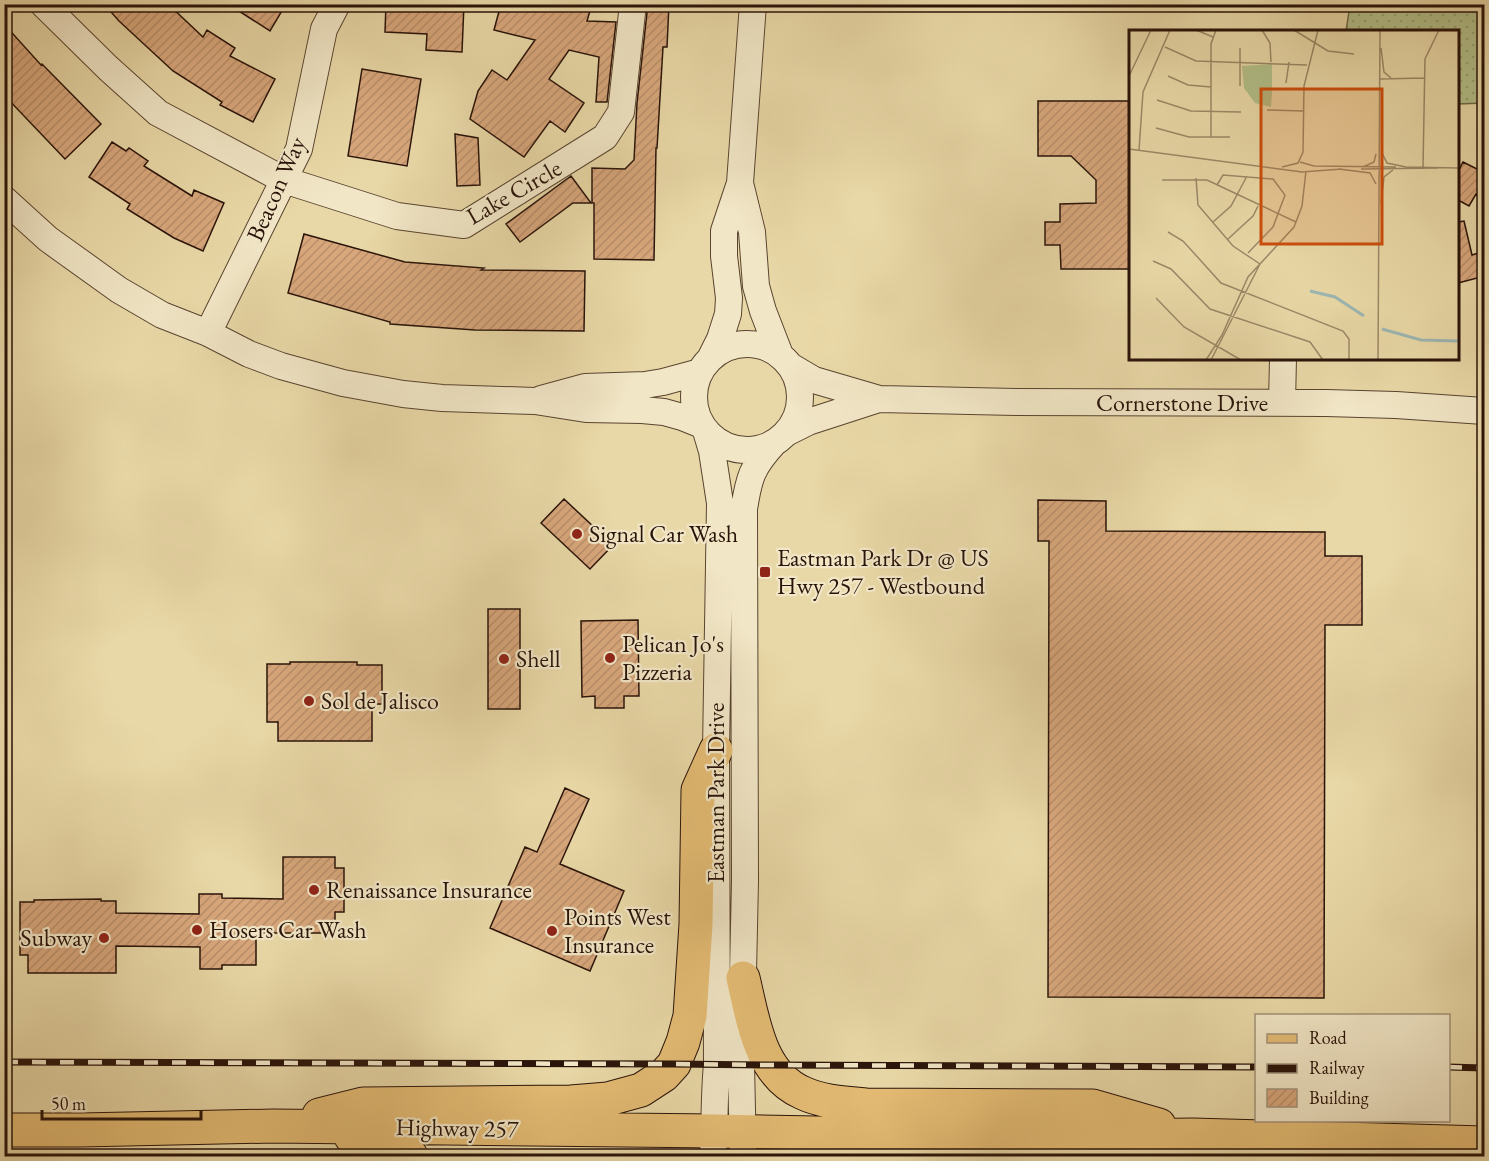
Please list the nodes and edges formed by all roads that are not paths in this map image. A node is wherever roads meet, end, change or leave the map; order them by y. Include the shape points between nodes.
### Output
1 (43, 4) edge
2 (337, 4) edge
3 (633, 4) edge
4 (753, 4) edge
5 (284, 180) junction
6 (740, 183) junction
7 (4, 199) edge
8 (208, 333) junction
9 (1282, 360) edge
10 (786, 361) junction
11 (705, 365) junction
12 (879, 399) junction
13 (535, 400) junction
14 (1282, 403) junction
15 (1485, 411) edge
16 (704, 428) junction
17 (781, 438) junction
18 (716, 750) junction
19 (744, 978) junction
20 (273, 1126) junction
21 (318, 1127) junction
22 (4, 1130) edge
23 (1192, 1135) junction
24 (1035, 1137) junction
25 (1485, 1143) edge
26 (728, 1144) edge
27 (411, 1156) edge
28 (972, 1156) edge

1 - 5 street, Lake Circle via 158,113
2 - 5 street, Beacon Way via 324,29 299,148
3 - 5 street, Lake Circle via 621,112 605,137 464,225 397,216
4 - 6 street
5 - 8 street, Beacon Way
6 - 10 street via 752,232 756,286
6 - 11 street via 724,231 728,314
7 - 8 street via 48,239 119,290 162,315
8 - 13 street via 281,366 361,387 439,398
9 - 14 street
10 - 11 street via 767,347 752,343 722,350
10 - 12 street, Cornerstone Drive via 814,380
10 - 17 street via 799,383 801,400 796,417
11 - 13 street via 645,386 585,387
11 - 16 street via 694,390 695,408
12 - 14 street, Cornerstone Drive
12 - 17 street, Cornerstone Drive via 808,422
13 - 16 street via 586,409 664,412
14 - 15 street, Cornerstone Drive
16 - 17 street via 717,441 745,450 760,449
16 - 18 street, Eastman Park Drive via 712,451 720,503
17 - 19 street, Eastman Park Drive via 759,459 748,481 744,508
18 - 20 main road via 698,790 690,1016 674,1064 664,1075 641,1090 608,1099 363,1104
18 - 26 street, Eastman Park Drive via 714,1098
19 - 23 main road via 754,1028 770,1065 787,1084 803,1093 866,1105 1093,1106
19 - 26 street, Eastman Park Drive via 741,1065
20 - 21 main road, Highway 257
20 - 22 main road, Highway 257
21 - 26 main road, Highway 257
21 - 27 main road
23 - 24 main road, Highway 257
23 - 25 main road, Highway 257
24 - 26 main road, Highway 257
24 - 28 main road

